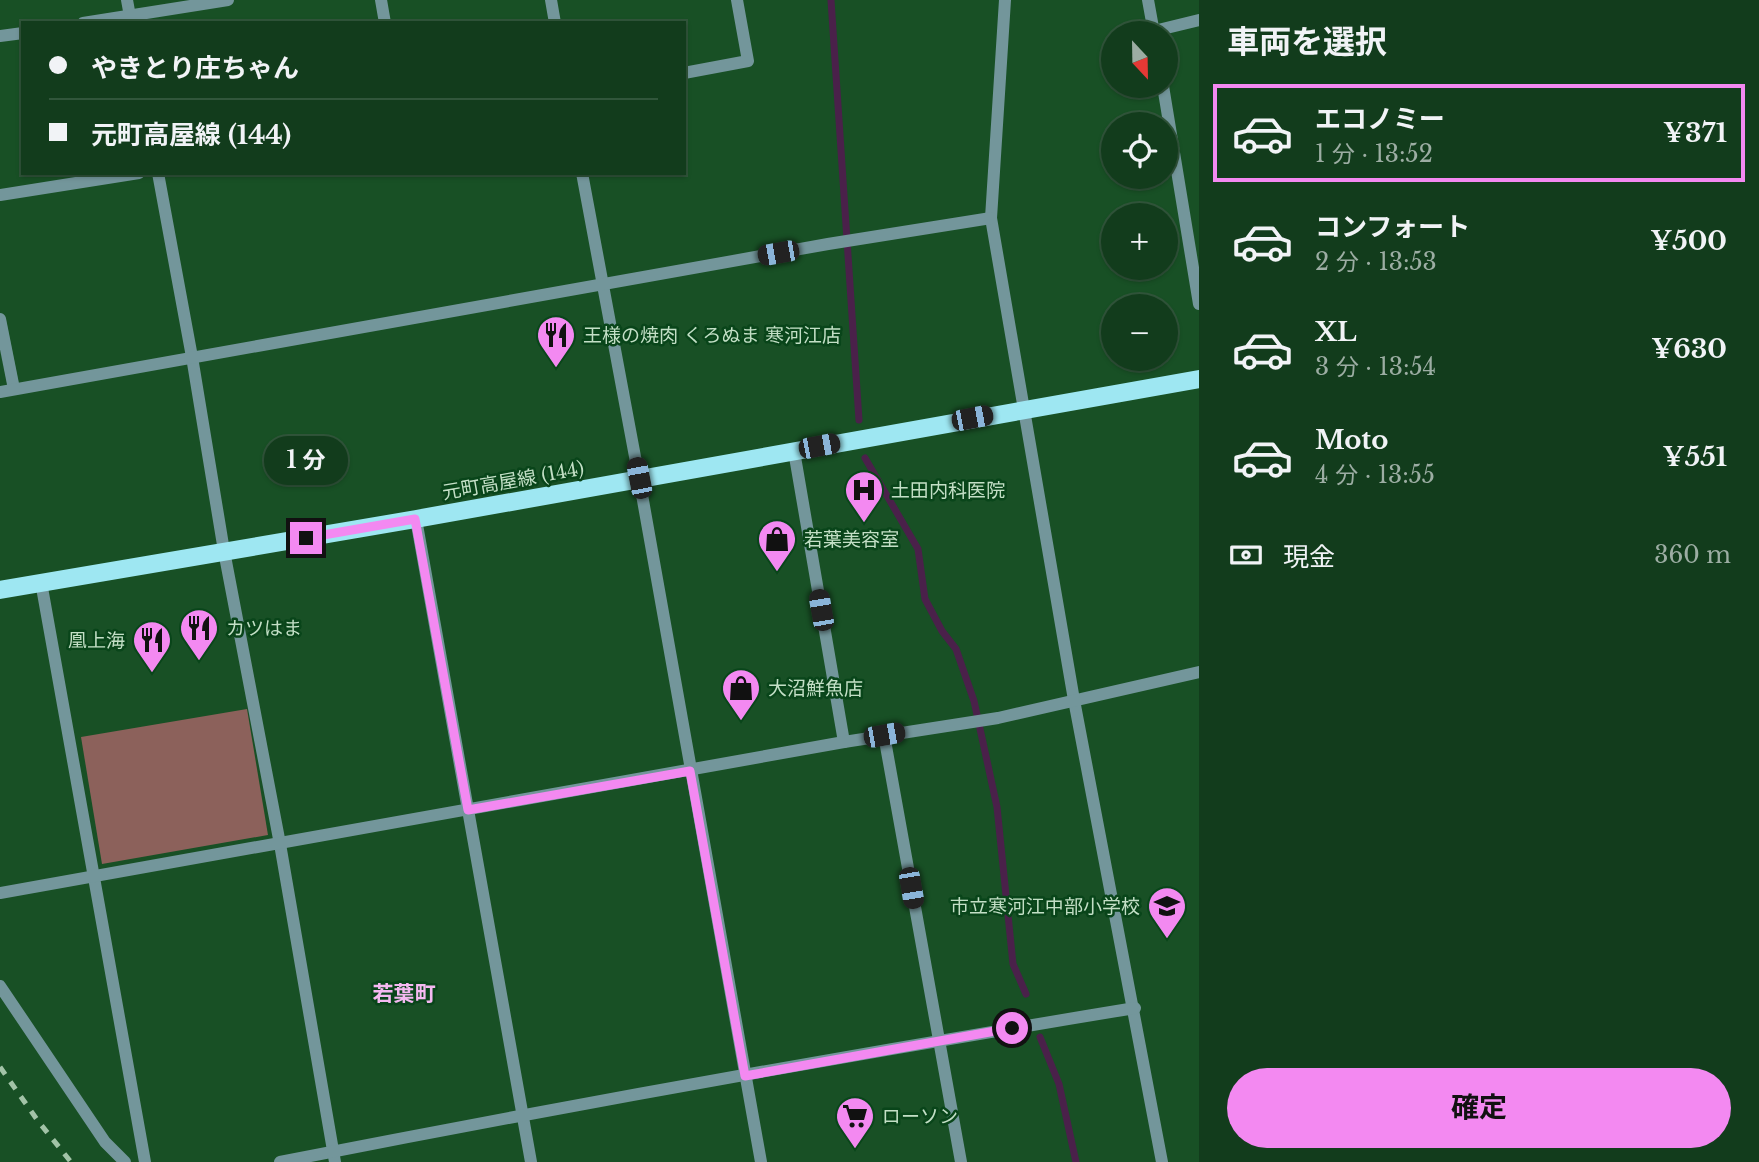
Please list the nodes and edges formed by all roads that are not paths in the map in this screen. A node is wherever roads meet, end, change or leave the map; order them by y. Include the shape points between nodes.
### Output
1 (127, 0) edge
2 (228, 0) edge
3 (381, 0) edge
4 (551, 0) edge
5 (737, 0) edge
6 (1005, 0) edge
7 (1148, 0) edge
8 (130, 19) edge
9 (1199, 20) edge
10 (106, 21) edge
11 (385, 21) edge
12 (555, 21) edge
13 (1152, 21) edge
14 (1178, 26) edge
15 (21, 33) edge
16 (0, 36) edge
17 (686, 73) edge
18 (1165, 98) edge
19 (126, 175) edge
20 (158, 175) edge
21 (582, 175) edge
22 (0, 195) edge
23 (991, 218) junction
24 (602, 284) junction
25 (1199, 304) edge
26 (0, 319) edge
27 (192, 357) junction
28 (1199, 379) edge
29 (14, 390) junction
30 (0, 392) edge
31 (1023, 409) junction
32 (794, 451) junction
33 (639, 478) junction
34 (415, 519) junction
35 (224, 551) junction
36 (41, 582) junction
37 (0, 590) edge
38 (1199, 672) edge
39 (1074, 699) junction
40 (884, 735) junction
41 (844, 742) junction
42 (690, 771) junction
43 (468, 810) junction
44 (280, 844) junction
45 (96, 876) junction
46 (0, 893) edge
47 (0, 986) edge
48 (1135, 1008) junction
49 (938, 1040) junction
50 (745, 1076) junction
51 (522, 1115) junction
52 (334, 1157) edge
53 (125, 1162) edge
54 (145, 1162) edge
55 (280, 1162) edge
56 (531, 1162) edge
57 (761, 1162) edge
58 (961, 1162) edge
59 (1162, 1162) edge

1 - 8 street
2 - 8 street
3 - 11 street
4 - 12 street
5 - 17 street via 748,61
6 - 23 street
7 - 13 street
8 - 10 street
9 - 14 street
15 - 16 street
18 - 25 street
19 - 22 street
20 - 27 street
21 - 24 street
23 - 24 street
23 - 31 street
24 - 27 street
24 - 33 street
26 - 29 street
27 - 29 street
27 - 35 street
28 - 31 main road, 元町高屋線 (144)
29 - 30 street
31 - 32 main road, 元町高屋線 (144)
31 - 39 street
32 - 33 main road, 元町高屋線 (144)
32 - 41 street
33 - 34 main road, 元町高屋線 (144)
33 - 42 street
34 - 35 main road, 元町高屋線 (144)
34 - 43 street
35 - 36 main road, 元町高屋線 (144)
35 - 44 street
36 - 37 main road, 元町高屋線 (144)
36 - 45 street
38 - 39 street
39 - 40 street via 998,718
39 - 48 street
40 - 41 street
40 - 49 street
41 - 42 street
42 - 43 street
42 - 50 street
43 - 44 street
43 - 51 street
44 - 45 street
44 - 52 street
45 - 46 street
45 - 54 street
47 - 53 street via 105,1142
48 - 49 street
48 - 59 street
49 - 50 street
49 - 58 street
50 - 51 street
50 - 57 street
51 - 52 street
51 - 56 street
52 - 55 street

